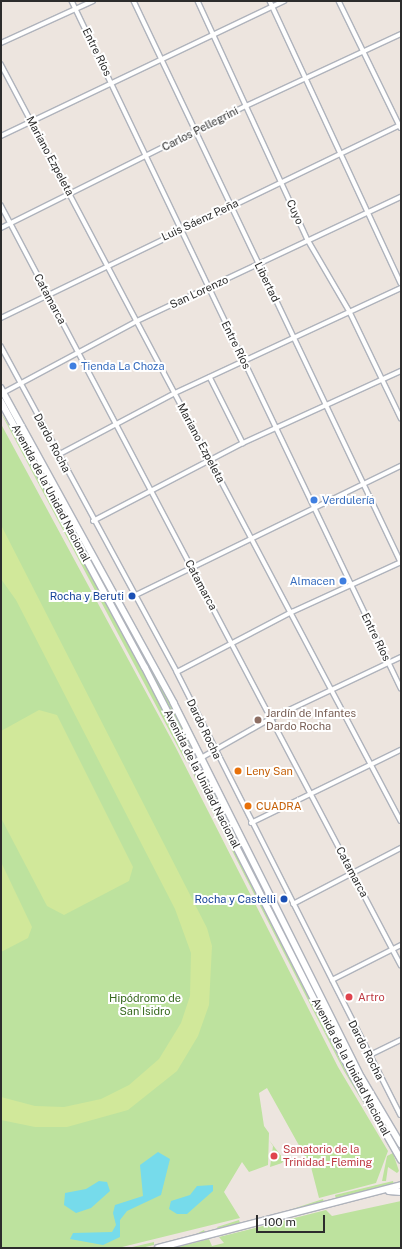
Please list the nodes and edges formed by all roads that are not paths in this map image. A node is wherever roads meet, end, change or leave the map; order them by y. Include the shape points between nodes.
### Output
1 (72, 1) edge
2 (93, 1) edge
3 (134, 1) edge
4 (198, 1) edge
5 (270, 1) edge
6 (284, 1) edge
7 (339, 1) edge
8 (272, 7) junction
9 (76, 9) junction
10 (213, 33) junction
11 (401, 34) edge
12 (1, 43) edge
13 (363, 51) junction
14 (162, 58) junction
15 (1, 64) edge
16 (306, 78) junction
17 (112, 82) junction
18 (246, 106) junction
19 (32, 121) junction
20 (401, 126) edge
21 (196, 131) junction
22 (1, 136) edge
23 (342, 153) junction
24 (145, 156) junction
25 (281, 182) junction
26 (70, 194) junction
27 (401, 197) edge
28 (233, 205) junction
29 (1, 206) edge
30 (368, 212) junction
31 (10, 224) junction
32 (1, 228) edge
33 (182, 229) junction
34 (308, 240) junction
35 (108, 264) junction
36 (258, 264) junction
37 (401, 283) edge
38 (208, 288) junction
39 (401, 288) edge
40 (47, 293) junction
41 (350, 312) junction
42 (1, 318) edge
43 (135, 322) junction
44 (294, 338) junction
45 (1, 346) edge
46 (78, 353) junction
47 (244, 361) junction
48 (401, 371) edge
49 (210, 377) junction
50 (382, 379) junction
51 (21, 385) junction
52 (2, 392) edge
53 (175, 393) junction
54 (1, 401) edge
55 (325, 405) junction
56 (401, 418) edge
57 (116, 425) junction
58 (276, 427) junction
59 (243, 443) junction
60 (58, 455) junction
61 (210, 459) junction
62 (401, 466) edge
63 (361, 482) junction
64 (150, 489) junction
65 (313, 506) junction
66 (93, 521) junction
67 (252, 536) junction
68 (401, 562) edge
69 (192, 568) junction
70 (351, 584) junction
71 (136, 595) junction
72 (292, 612) junction
73 (232, 644) junction
74 (401, 658) edge
75 (389, 663) junction
76 (177, 672) junction
77 (333, 688) junction
78 (401, 688) edge
79 (270, 720) junction
80 (214, 750) junction
81 (401, 750) edge
82 (201, 758) junction
83 (194, 762) junction
84 (371, 765) junction
85 (312, 796) junction
86 (401, 822) edge
87 (251, 823) junction
88 (401, 848) edge
89 (352, 873) junction
90 (292, 904) junction
91 (401, 945) edge
92 (393, 949) junction
93 (401, 965) edge
94 (332, 980) junction
95 (401, 1040) edge
96 (368, 1056) junction
97 (401, 1115) edge
98 (401, 1144) edge
99 (401, 1159) edge
100 (401, 1185) edge
101 (387, 1190) junction
102 (401, 1192) edge
103 (158, 1248) edge

1 - 9 street, Entre Ríos
2 - 9 street
3 - 14 street, Libertad
4 - 10 street, Cuyo
5 - 8 street
6 - 8 street
7 - 13 street
8 - 10 street
8 - 16 street
9 - 12 street
9 - 17 street, Entre Ríos
10 - 14 street
10 - 18 street, Cuyo
11 - 13 street, Carlos Pellegrini
13 - 16 street, Carlos Pellegrini
13 - 20 street
14 - 17 street
14 - 21 street, Libertad
15 - 19 street, Mariano Ezpeleta
16 - 18 street, Carlos Pellegrini
16 - 23 street
17 - 19 street
17 - 24 street, Entre Ríos
18 - 21 street, Carlos Pellegrini
18 - 25 street, Cuyo
19 - 22 street
19 - 26 street, Mariano Ezpeleta
20 - 23 street, Luis Sáenz Peña
21 - 24 street, Carlos Pellegrini
21 - 28 street, Libertad
23 - 25 street, Luis Sáenz Peña
23 - 30 street
24 - 26 street, Carlos Pellegrini
24 - 33 street, Entre Ríos
25 - 28 street, Luis Sáenz Peña
25 - 34 street, Cuyo
26 - 31 street, Carlos Pellegrini
26 - 35 street, Mariano Ezpeleta
27 - 30 street, San Lorenzo
28 - 33 street, Luis Sáenz Peña
28 - 36 street, Libertad
29 - 31 street, Catamarca
30 - 34 street, San Lorenzo
30 - 37 street
31 - 32 street, Carlos Pellegrini
31 - 40 street, Catamarca
33 - 35 street, Luis Sáenz Peña
33 - 38 street, Entre Ríos
34 - 36 street, San Lorenzo
34 - 41 street, Cuyo
35 - 40 street, Luis Sáenz Peña
35 - 43 street, Mariano Ezpeleta
36 - 38 street, San Lorenzo
36 - 44 street, Libertad
38 - 43 street, San Lorenzo
38 - 47 street, Entre Ríos
39 - 41 street
40 - 42 street, Luis Sáenz Peña
40 - 46 street, Catamarca
41 - 44 street
41 - 50 street, Cuyo
43 - 46 street, San Lorenzo
43 - 53 street, Mariano Ezpeleta
44 - 47 street
44 - 55 street, Libertad
45 - 51 street, Dardo Rocha
46 - 51 street, San Lorenzo
46 - 57 street, Catamarca
47 - 49 street
47 - 58 street, Entre Ríos
48 - 50 street
49 - 53 street
49 - 59 street
50 - 55 street
50 - 56 street, Cuyo
51 - 52 street, San Lorenzo
51 - 60 street, Dardo Rocha
52 - 82 main road, Avenida de la Unidad Nacional
53 - 57 street
53 - 61 street, Mariano Ezpeleta
54 - 83 main road, Avenida de la Unidad Nacional
55 - 58 street
55 - 63 street, Libertad
57 - 60 street
57 - 64 street, Catamarca
58 - 59 street
58 - 65 street, Entre Ríos
59 - 61 street
60 - 66 street, Dardo Rocha
61 - 64 street
61 - 67 street, Mariano Ezpeleta
62 - 63 street
63 - 65 street
63 - 68 street, Libertad
64 - 66 street
64 - 69 street, Catamarca
65 - 67 street
65 - 70 street, Entre Ríos
66 - 71 street, Dardo Rocha
67 - 69 street
67 - 72 street, Mariano Ezpeleta
68 - 70 street
69 - 71 street
69 - 73 street, Catamarca
70 - 72 street
70 - 75 street, Entre Ríos
71 - 76 street, Dardo Rocha
72 - 73 street
72 - 77 street, Mariano Ezpeleta
73 - 76 street
73 - 79 street, Catamarca
74 - 75 street
75 - 77 street
75 - 78 street, Entre Ríos
76 - 80 street, Dardo Rocha
77 - 79 street
77 - 84 street, Mariano Ezpeleta
79 - 80 street
79 - 85 street, Catamarca
80 - 82 street
80 - 87 street, Dardo Rocha
81 - 84 street
82 - 83 street
82 - 98 main road, Avenida de la Unidad Nacional via 362,1078
83 - 99 main road, Avenida de la Unidad Nacional via 354,1077
84 - 85 street
84 - 86 street, Mariano Ezpeleta
85 - 87 street
85 - 89 street, Catamarca
87 - 90 street, Dardo Rocha
88 - 89 street
89 - 90 street
89 - 92 street, Catamarca
90 - 94 street, Dardo Rocha
91 - 92 street
92 - 93 street, Catamarca
92 - 94 street
94 - 96 street, Dardo Rocha
95 - 96 street
96 - 97 street, Dardo Rocha
100 - 101 main road
101 - 102 main road
101 - 103 main road via 280,1218 273,1224 253,1225

